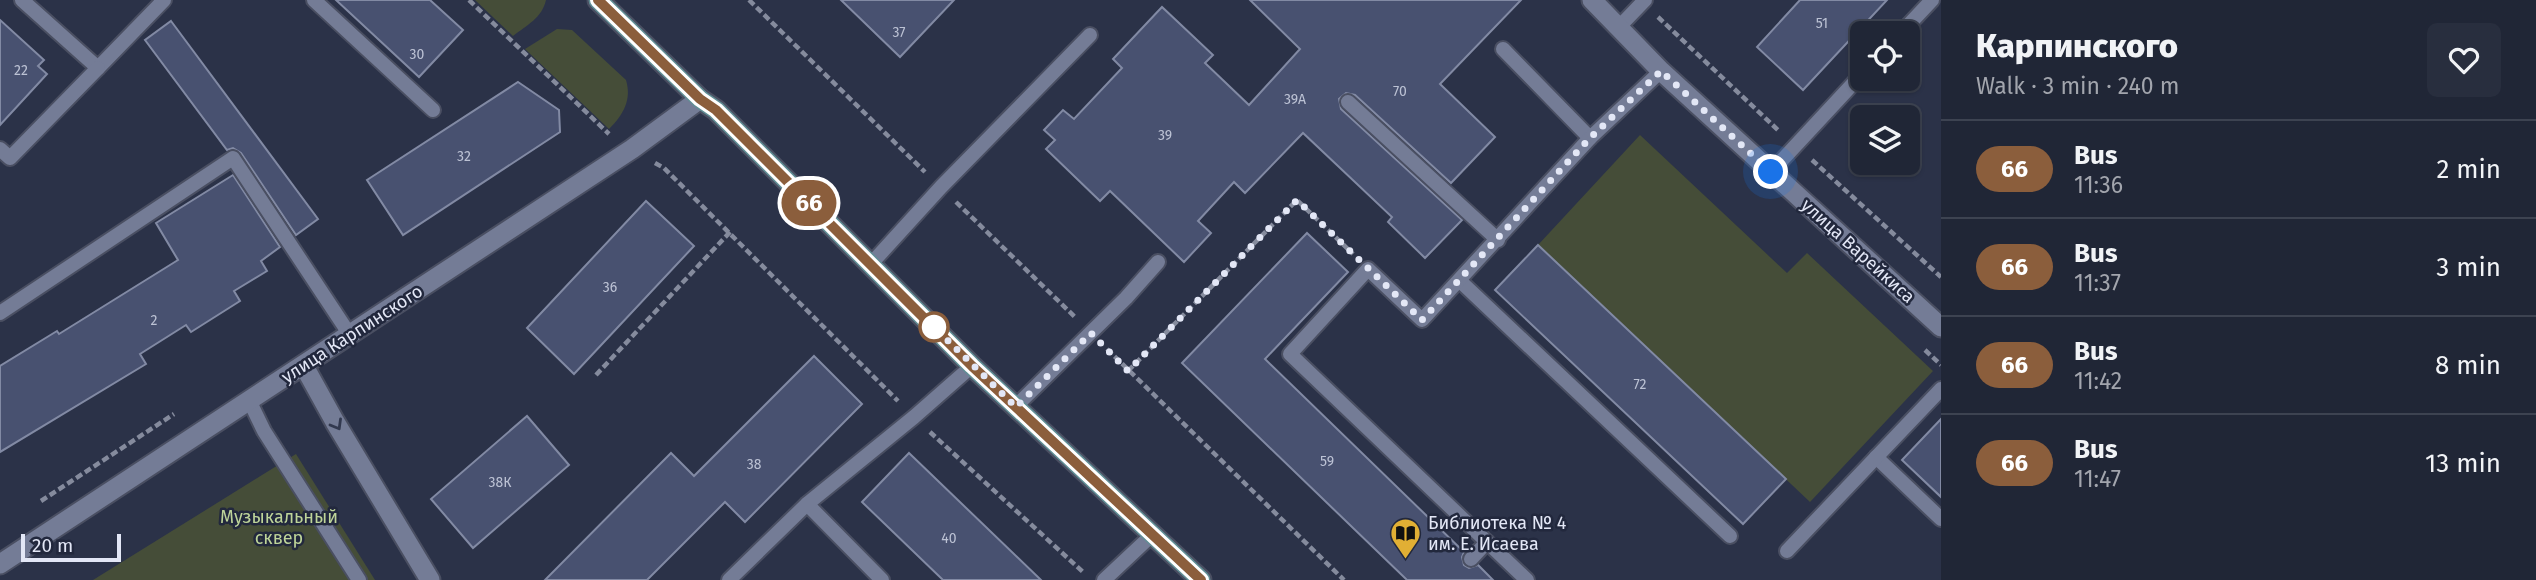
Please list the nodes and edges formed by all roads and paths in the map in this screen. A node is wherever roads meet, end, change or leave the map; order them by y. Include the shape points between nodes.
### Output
1 (22, 0) edge
2 (164, 0) edge
3 (313, 0) edge
4 (469, 0) edge
5 (598, 0) edge
6 (750, 0) edge
7 (1592, 0) edge
8 (1645, 0) edge
9 (1932, 0) edge
10 (1912, 21) edge
11 (1619, 27) junction
12 (1090, 35) dead end
13 (1503, 49) dead end
14 (98, 68) junction
15 (1661, 71) junction
16 (1850, 87) edge
17 (700, 99) junction
18 (1349, 102) dead end
19 (433, 110) dead end
20 (1590, 138) junction
21 (0, 149) edge
22 (632, 149) junction
23 (1771, 172) junction
24 (941, 187) junction
25 (730, 232) junction
26 (1498, 240) junction
27 (1158, 262) dead end
28 (870, 265) junction
29 (1368, 269) junction
30 (1460, 281) junction
31 (0, 313) edge
32 (1939, 323) edge
33 (1091, 333) junction
34 (350, 335) junction
35 (304, 366) junction
36 (972, 366) junction
37 (1128, 371) junction
38 (596, 375) dead end
39 (1941, 389) edge
40 (249, 400) junction
41 (1016, 407) junction
42 (914, 417) junction
43 (1876, 457) junction
44 (807, 504) junction
45 (1941, 519) edge
46 (1153, 534) junction
47 (1731, 536) dead end
48 (1487, 542) junction
49 (1787, 551) dead end
50 (1471, 559) dead end
51 (0, 564) edge
52 (359, 580) edge
53 (430, 580) edge
54 (729, 580) edge
55 (882, 580) edge
56 (1091, 580) edge
57 (1104, 580) edge
58 (1201, 580) edge
59 (1344, 580) edge
60 (1527, 580) edge

1 - 14 lane
2 - 14 lane
3 - 19 lane
4 - 22 path via 611,137
5 - 17 main road
6 - 24 path
7 - 11 street, улица Варейкиса
8 - 11 lane
9 - 10 lane
11 - 15 street, улица Варейкиса
12 - 24 lane
13 - 20 lane
14 - 21 lane via 10,158
15 - 20 lane
15 - 23 street, улица Варейкиса
16 - 23 lane
17 - 22 street, улица Карпинского
17 - 28 main road
18 - 26 lane
20 - 26 lane
22 - 25 path via 664,168
22 - 34 street, улица Карпинского
23 - 32 street, улица Варейкиса
24 - 28 lane
24 - 33 path
25 - 38 path
25 - 42 path
26 - 30 lane
27 - 33 lane
28 - 36 main road
29 - 30 lane via 1422,320
29 - 37 path via 1297,200
29 - 48 lane via 1290,354
30 - 47 lane
31 - 34 lane via 233,158
33 - 37 path
33 - 41 lane
34 - 35 street, улица Карпинского
35 - 40 street, улица Карпинского
35 -> 53 street
36 - 41 main road
36 - 42 lane
37 - 59 path
39 - 43 lane
40 - 51 street, улица Карпинского
40 - 52 lane
41 - 46 main road
42 - 44 lane
42 - 56 path
43 - 45 lane
43 - 49 lane
44 - 54 lane
44 - 55 lane
46 - 57 lane
46 - 58 main road
48 - 50 lane
48 - 60 lane

